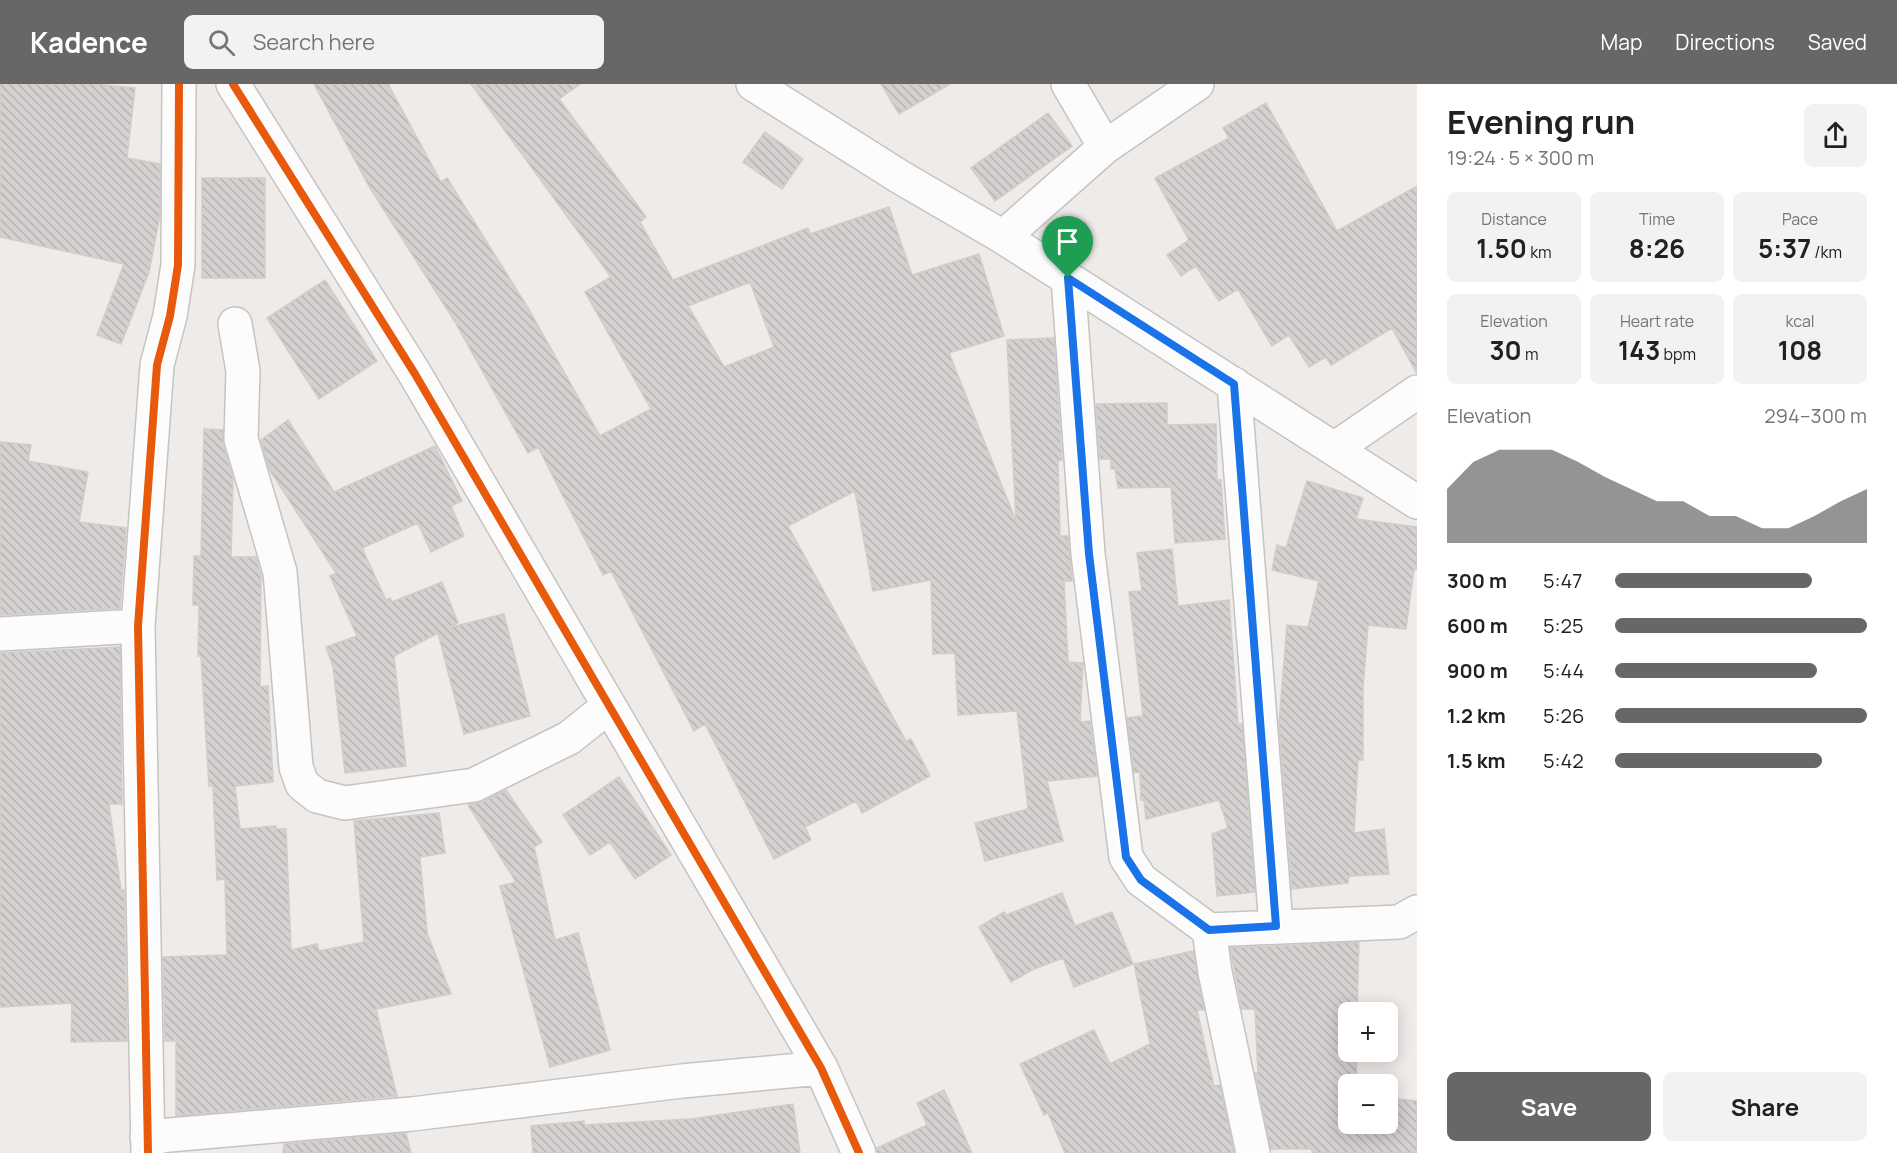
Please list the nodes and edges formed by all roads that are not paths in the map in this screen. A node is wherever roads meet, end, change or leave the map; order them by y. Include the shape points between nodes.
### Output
1 (179, 84) edge
2 (233, 84) edge
3 (753, 84) edge
4 (1068, 84) edge
5 (1197, 84) edge
6 (1105, 147) junction
7 (1004, 237) junction
8 (1068, 278) junction
9 (234, 324) dead end
10 (1234, 384) junction
11 (1417, 392) edge
12 (1334, 449) junction
13 (1417, 502) edge
14 (138, 626) junction
15 (0, 634) edge
16 (609, 706) junction
17 (1417, 912) edge
18 (1276, 926) junction
19 (1209, 930) junction
20 (821, 1068) junction
21 (148, 1145) edge
22 (859, 1153) edge
23 (1253, 1153) edge

1 - 14 street via 178,265 157,365
2 - 16 street via 415,374
3 - 7 street
4 - 6 street
5 - 6 street
6 - 7 street
7 - 8 street
8 - 10 street
8 - 19 street via 1089,554 1126,857 1141,880
9 - 16 street via 243,370 241,439 280,572 296,767 302,784 317,796 345,803 474,785 569,738
10 - 12 street
10 - 18 street
11 - 12 street
12 - 13 street
14 - 15 street
14 - 21 street
16 - 20 street
17 - 18 street via 1399,922
18 - 19 street
19 - 23 street
20 - 21 street
20 - 22 street

